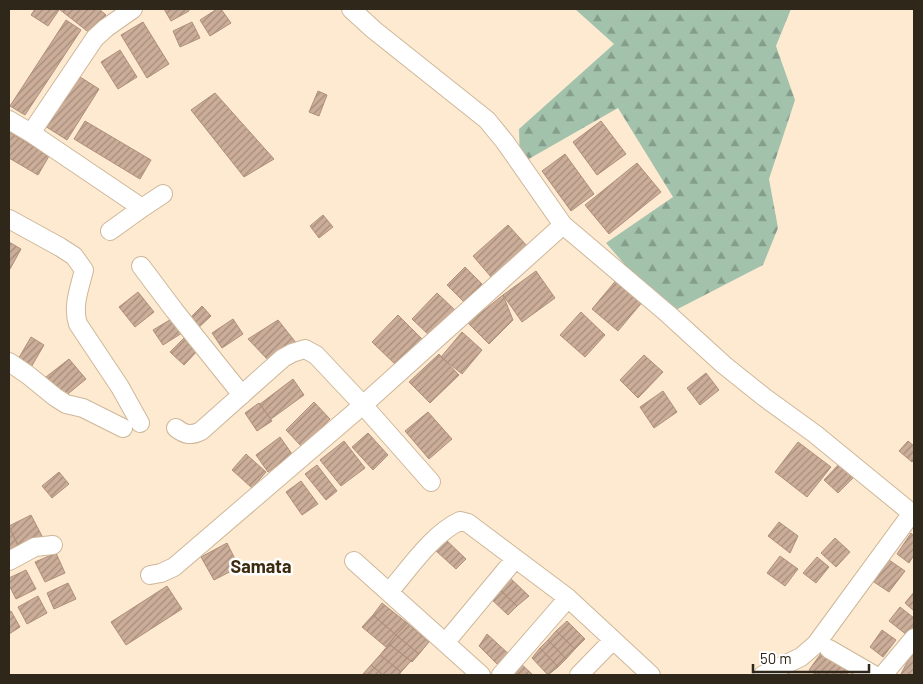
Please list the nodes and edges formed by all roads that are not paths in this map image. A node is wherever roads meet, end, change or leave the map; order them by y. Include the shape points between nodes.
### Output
1 (351, 9) edge
2 (124, 11) edge
3 (9, 120) edge
4 (30, 133) junction
5 (163, 194) dead end
6 (142, 208) junction
7 (9, 219) edge
8 (563, 224) junction
9 (110, 230) dead end
10 (141, 266) dead end
11 (9, 362) edge
12 (242, 395) junction
13 (363, 405) junction
14 (140, 423) dead end
15 (123, 428) dead end
16 (176, 428) dead end
17 (431, 482) dead end
18 (913, 514) edge
19 (53, 545) dead end
20 (516, 559) junction
21 (9, 561) edge
22 (354, 561) dead end
23 (150, 575) dead end
24 (389, 592) junction
25 (568, 598) junction
26 (914, 638) edge
27 (613, 640) junction
28 (445, 643) junction
29 (829, 649) dead end
30 (481, 675) edge
31 (501, 675) edge
32 (579, 675) edge
33 (651, 675) edge
34 (764, 675) edge
35 (874, 675) edge
36 (882, 675) edge

1 - 8 street via 487,120
2 - 4 street via 96,38
3 - 4 street
4 - 6 street
5 - 6 street
6 - 9 street
7 - 14 street via 60,246 74,256 84,270 75,315 78,324
8 - 13 street
8 - 18 street via 724,365
10 - 12 street
11 - 15 street via 66,404 83,408
12 - 13 street via 283,358 305,349 316,355
12 - 16 street via 194,435 183,434
13 - 17 street
13 - 23 street via 174,567 161,574
18 - 34 street via 816,644 801,657
19 - 21 street via 35,547
20 - 24 street via 460,520 439,534
20 - 25 street
20 - 28 street
22 - 24 street
24 - 28 street
25 - 27 street
25 - 31 street
26 - 36 street
27 - 32 street
27 - 33 street
28 - 30 street
29 - 35 street

